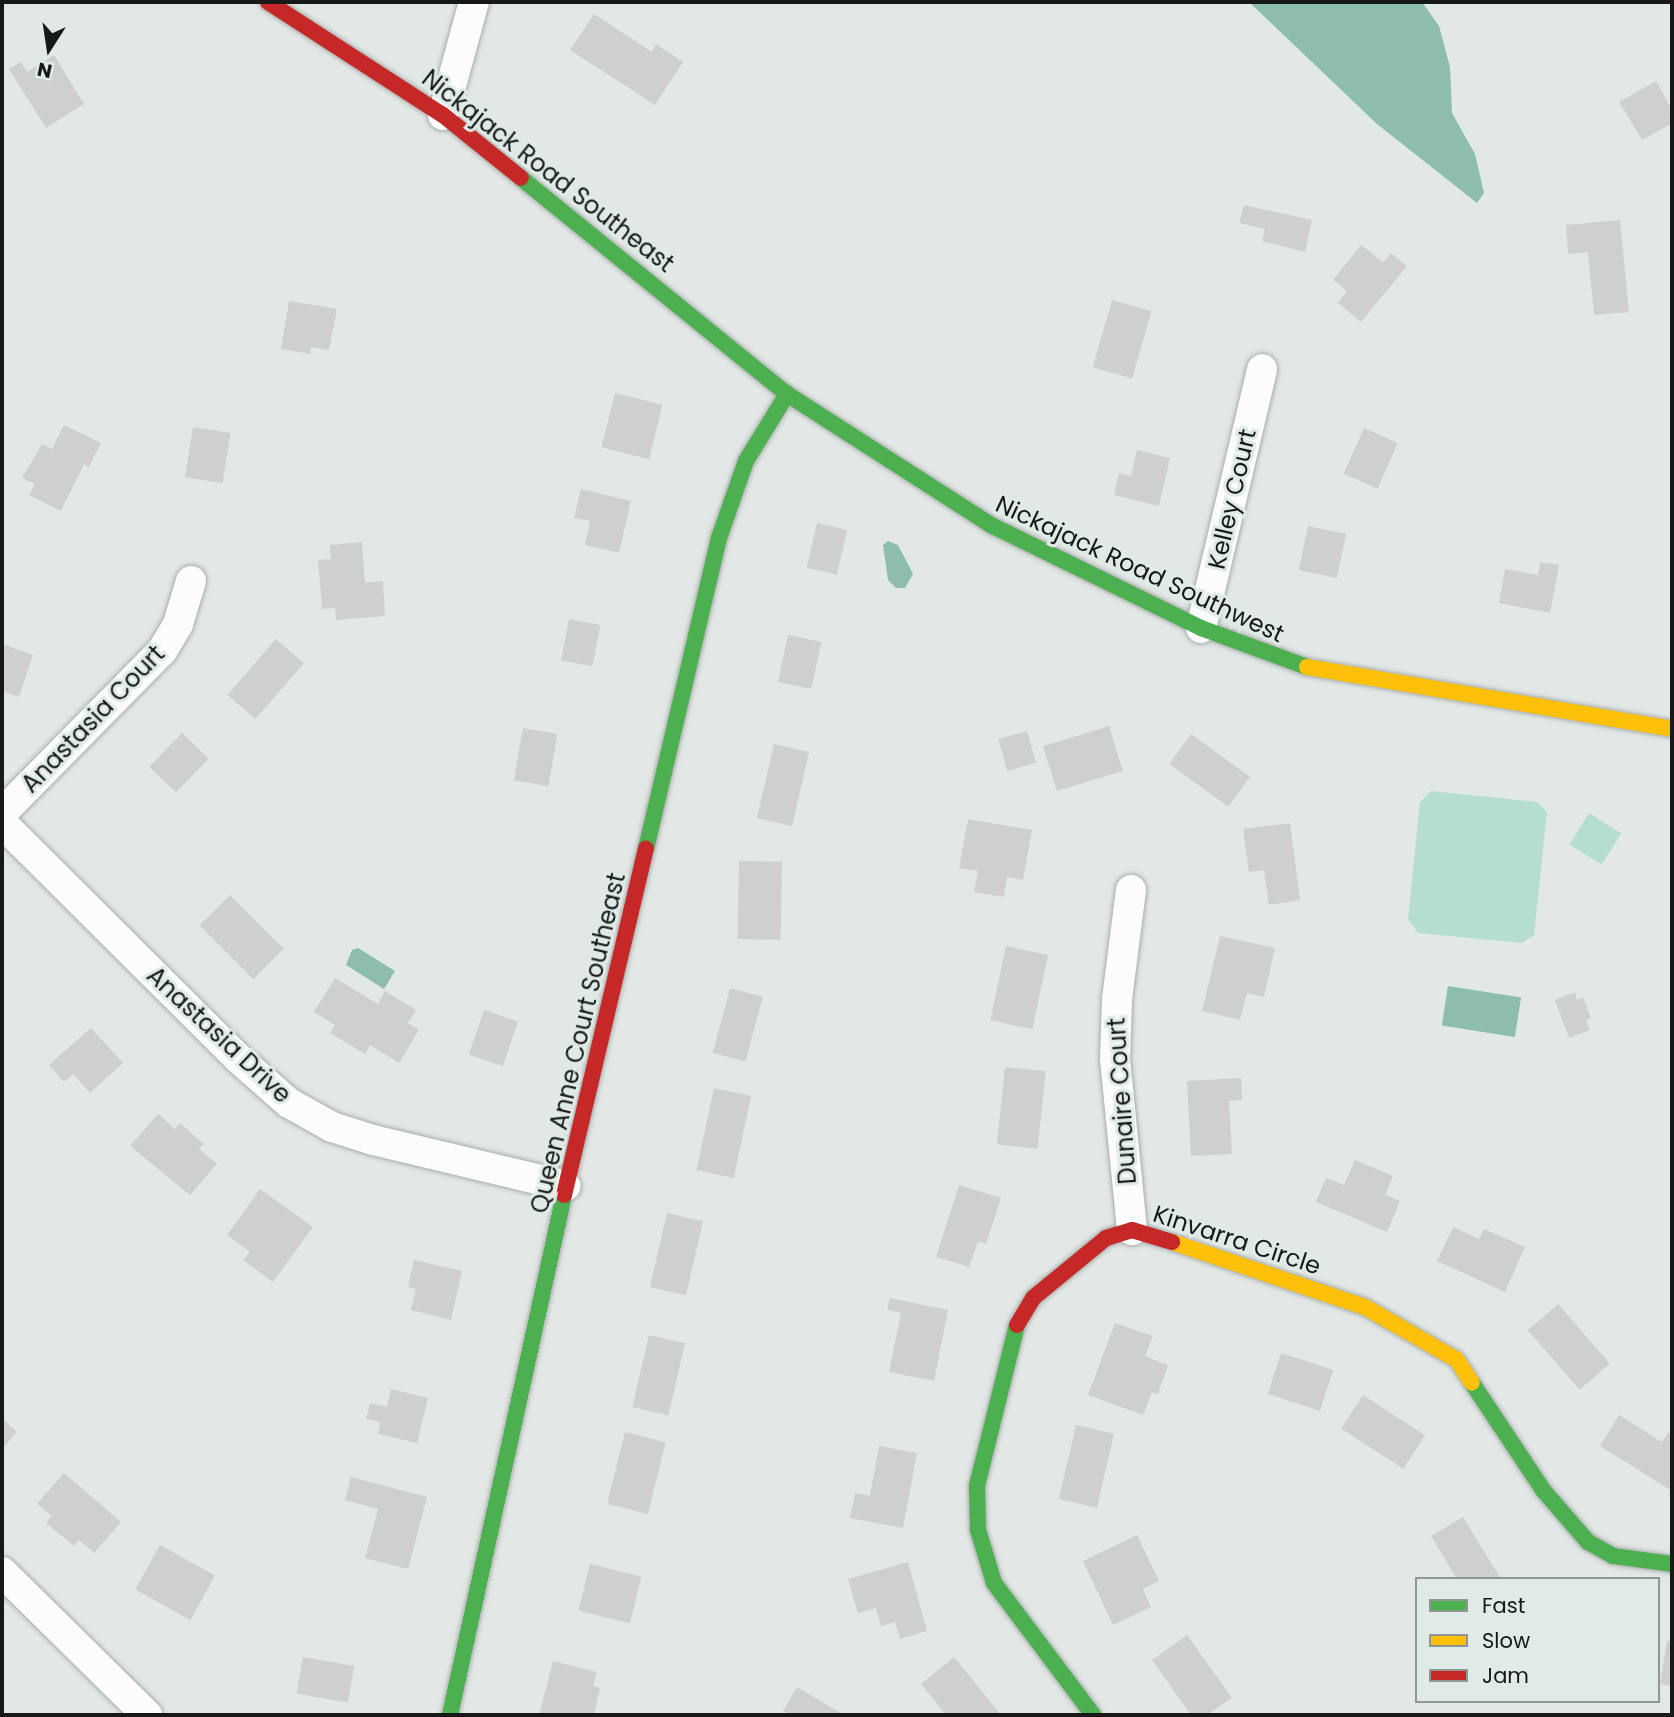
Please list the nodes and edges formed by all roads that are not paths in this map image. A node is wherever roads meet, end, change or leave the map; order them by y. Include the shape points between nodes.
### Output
1 (268, 2) edge
2 (474, 2) edge
3 (443, 115) junction
4 (1262, 369) dead end
5 (787, 394) junction
6 (191, 581) dead end
7 (1201, 628) junction
8 (1672, 729) edge
9 (2, 813) edge
10 (2, 823) edge
11 (1131, 890) dead end
12 (566, 1186) junction
13 (1132, 1230) junction
14 (1672, 1564) edge
15 (2, 1572) edge
16 (147, 1715) edge
17 (450, 1715) edge
18 (1093, 1715) edge

1 - 3 street, Nickajack Road Southeast
2 - 3 street
3 - 5 street, Nickajack Road Southeast
4 - 7 street, Kelley Court
5 - 7 street, Nickajack Road Southwest via 993,526
5 - 12 street, Queen Anne Court Southeast via 746,461 719,538
6 - 9 street, Anastasia Court via 178,624 162,651
7 - 8 street, Nickajack Road Southwest via 1290,664
10 - 12 street, Anastasia Drive via 289,1103 332,1128
11 - 13 street, Dunaire Court via 1117,1000 1115,1059
12 - 17 street, Queen Anne Court Southeast
13 - 14 street, Kinvarra Circle via 1365,1307 1421,1336 1457,1360 1543,1490 1588,1542 1613,1556
13 - 18 street, Kinvarra Circle via 1106,1238 1032,1298 1013,1333 977,1486 978,1530 994,1583
15 - 16 street

